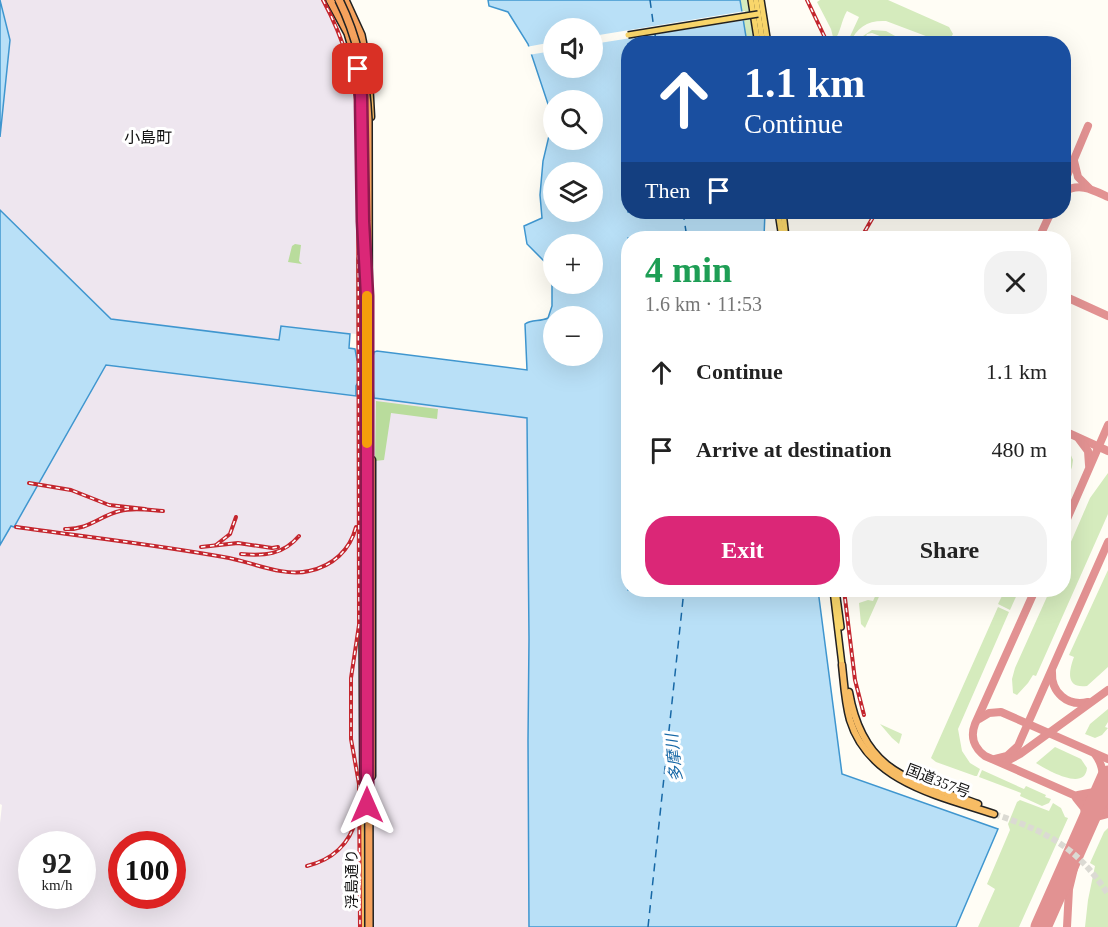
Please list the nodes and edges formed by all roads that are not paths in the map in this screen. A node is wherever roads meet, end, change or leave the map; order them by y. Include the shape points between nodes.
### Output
1 (330, 0) edge
2 (337, 0) edge
3 (346, 0) edge
4 (754, 0) edge
5 (761, 0) edge
6 (758, 14) junction
7 (628, 35) dead end
8 (759, 36) edge
9 (759, 36) edge
10 (767, 36) edge
11 (369, 182) junction
12 (367, 296) junction
13 (367, 399) junction
14 (835, 597) edge
15 (844, 665) joint
16 (994, 812) tunnel mouth
17 (368, 927) edge

1 - 12 highway, bridge via 345,25 356,60 361,96
1 - 13 highway via 352,57 363,115 363,346
2 - 11 highway, bridge via 354,35 363,70
2 - 12 highway, bridge via 355,47 364,92
3 - 11 highway, bridge via 366,59
3 - 13 highway, bridge via 362,35 370,76 371,348
4 - 6 main road
4 - 9 main road
5 - 10 main road
6 - 7 main road, bridge
6 - 8 main road
11 - 17 highway, bridge
12 - 17 highway, bridge
13 - 17 highway, 浮島通り
13 - 17 highway, 浮島通り via 373,532
14 - 15 main road
15 - 16 highway, 国道357号 via 857,723 880,759 909,779

